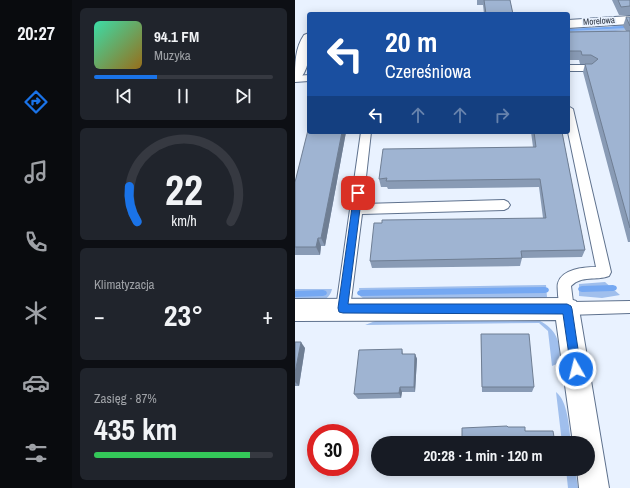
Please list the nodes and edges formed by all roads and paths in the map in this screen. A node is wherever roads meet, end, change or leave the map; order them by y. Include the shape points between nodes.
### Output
1 (630, 20) edge
2 (570, 24) edge
3 (307, 44) edge
4 (570, 68) edge
5 (589, 68) edge
6 (295, 74) edge
7 (295, 78) edge
8 (307, 78) edge
9 (570, 118) edge
10 (366, 134) edge
11 (504, 205) dead end
12 (356, 209) junction
13 (630, 307) edge
14 (343, 308) junction
15 (567, 309) junction
16 (295, 310) edge
17 (586, 436) edge
18 (592, 476) edge
19 (594, 488) edge

1 - 2 street, Morelowa
3 - 6 street
4 - 5 lane
7 - 8 lane
9 - 15 lane via 604,272 577,274 568,278 564,284
10 - 12 lane
11 - 12 lane
12 - 14 lane
13 - 15 lane
14 - 15 street
14 - 16 street
15 - 17 street
18 - 19 street

